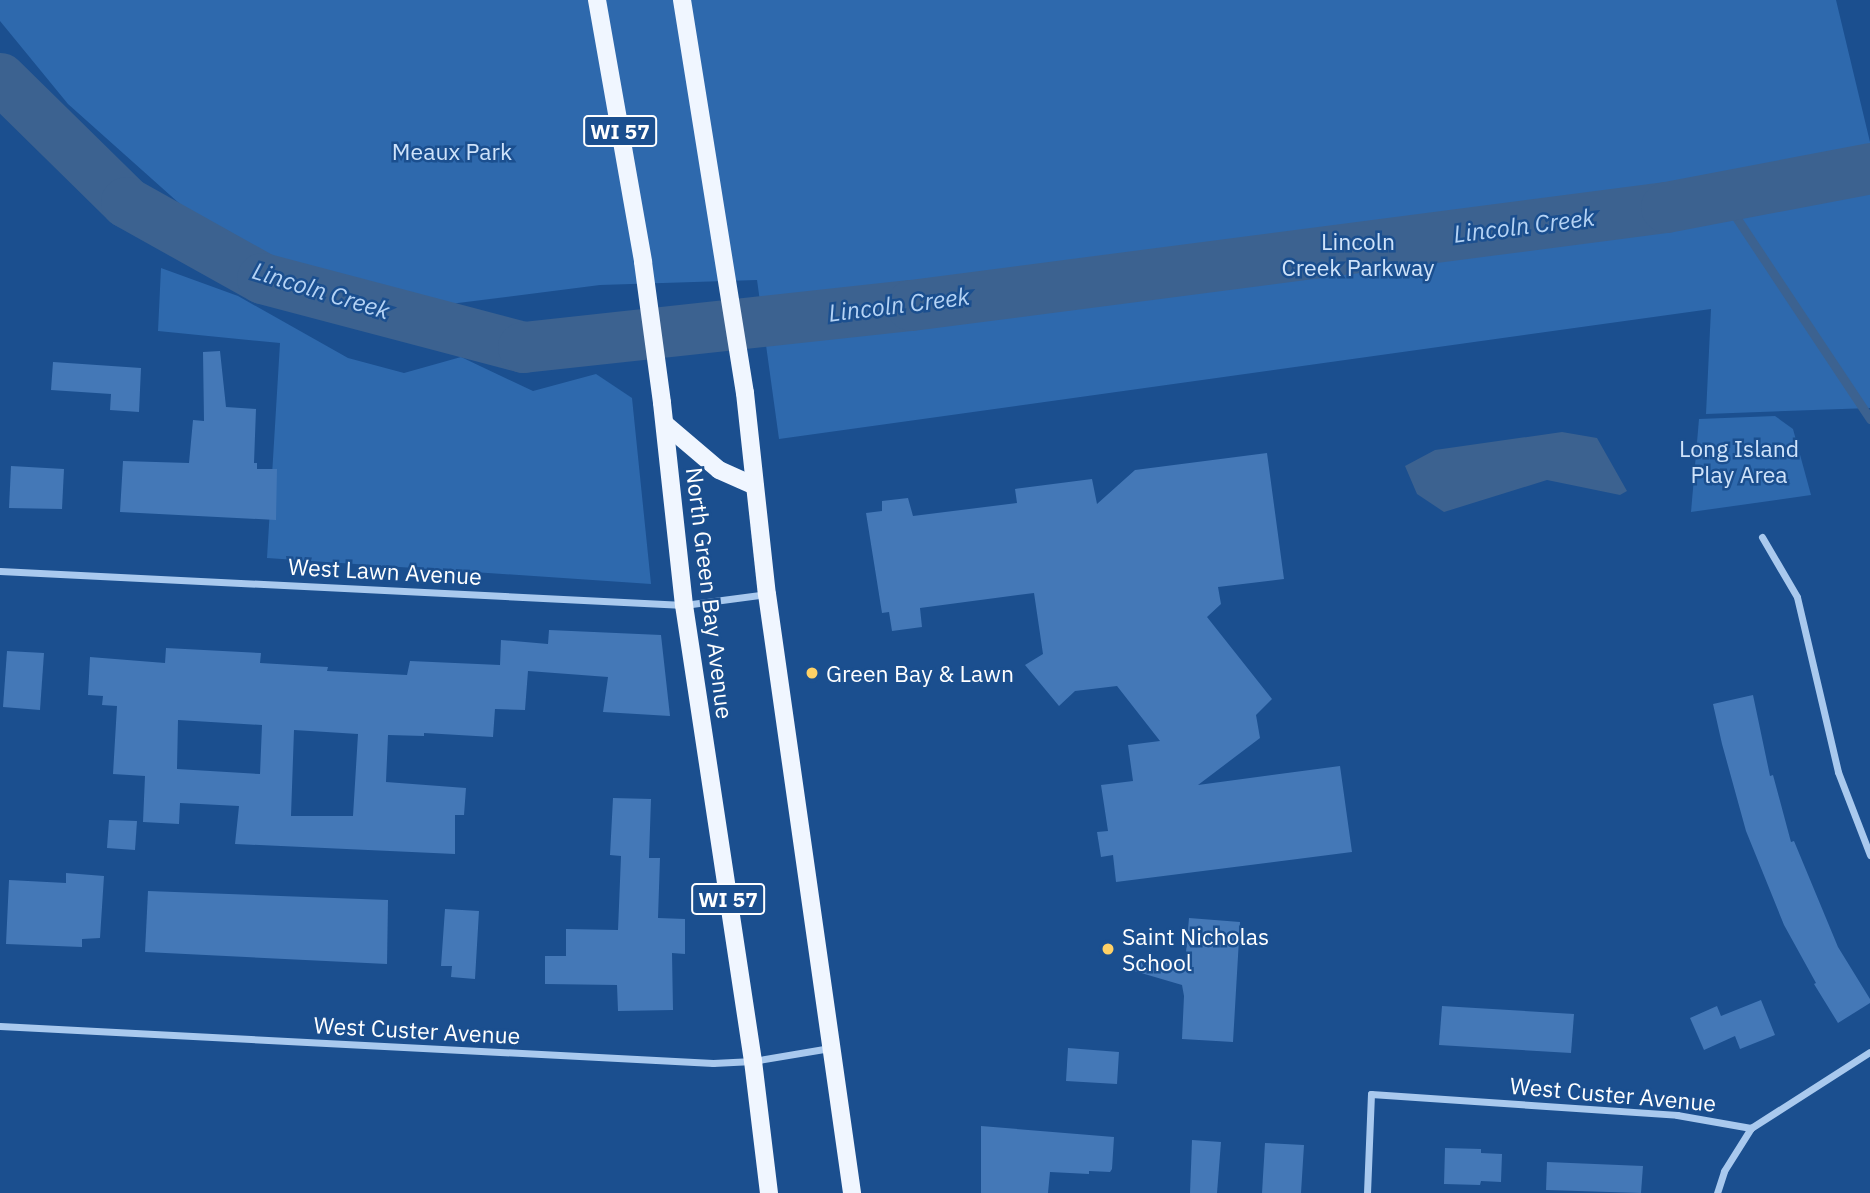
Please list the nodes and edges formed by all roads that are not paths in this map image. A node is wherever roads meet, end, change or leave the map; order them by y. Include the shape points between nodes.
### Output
1 (597, 0) edge
2 (681, 0) edge
3 (665, 424) junction
4 (755, 486) junction
5 (1762, 537) dead end
6 (0, 570) edge
7 (767, 594) junction
8 (684, 606) junction
9 (1870, 855) edge
10 (0, 1026) edge
11 (831, 1048) junction
12 (1870, 1052) edge
13 (753, 1061) junction
14 (1751, 1128) junction
15 (769, 1193) edge
16 (852, 1193) edge
17 (1367, 1193) edge
18 (1717, 1193) edge

1 - 3 main road, North Green Bay Avenue / WI 57 via 643,262
2 - 4 main road via 745,393
3 - 4 main road via 719,470
3 - 8 main road, North Green Bay Avenue / WI 57
4 - 7 main road
5 - 9 street via 1797,597 1838,772
6 - 8 street, West Lawn Avenue
7 - 8 street, West Lawn Avenue
7 - 11 main road
8 - 13 main road, North Green Bay Avenue / WI 57
10 - 13 street, West Custer Avenue via 518,1055
11 - 13 street, West Custer Avenue
11 - 16 main road
12 - 14 street
13 - 15 main road, North Green Bay Avenue / WI 57
14 - 17 street, West Custer Avenue via 1677,1115 1371,1094
14 - 18 street via 1724,1171

